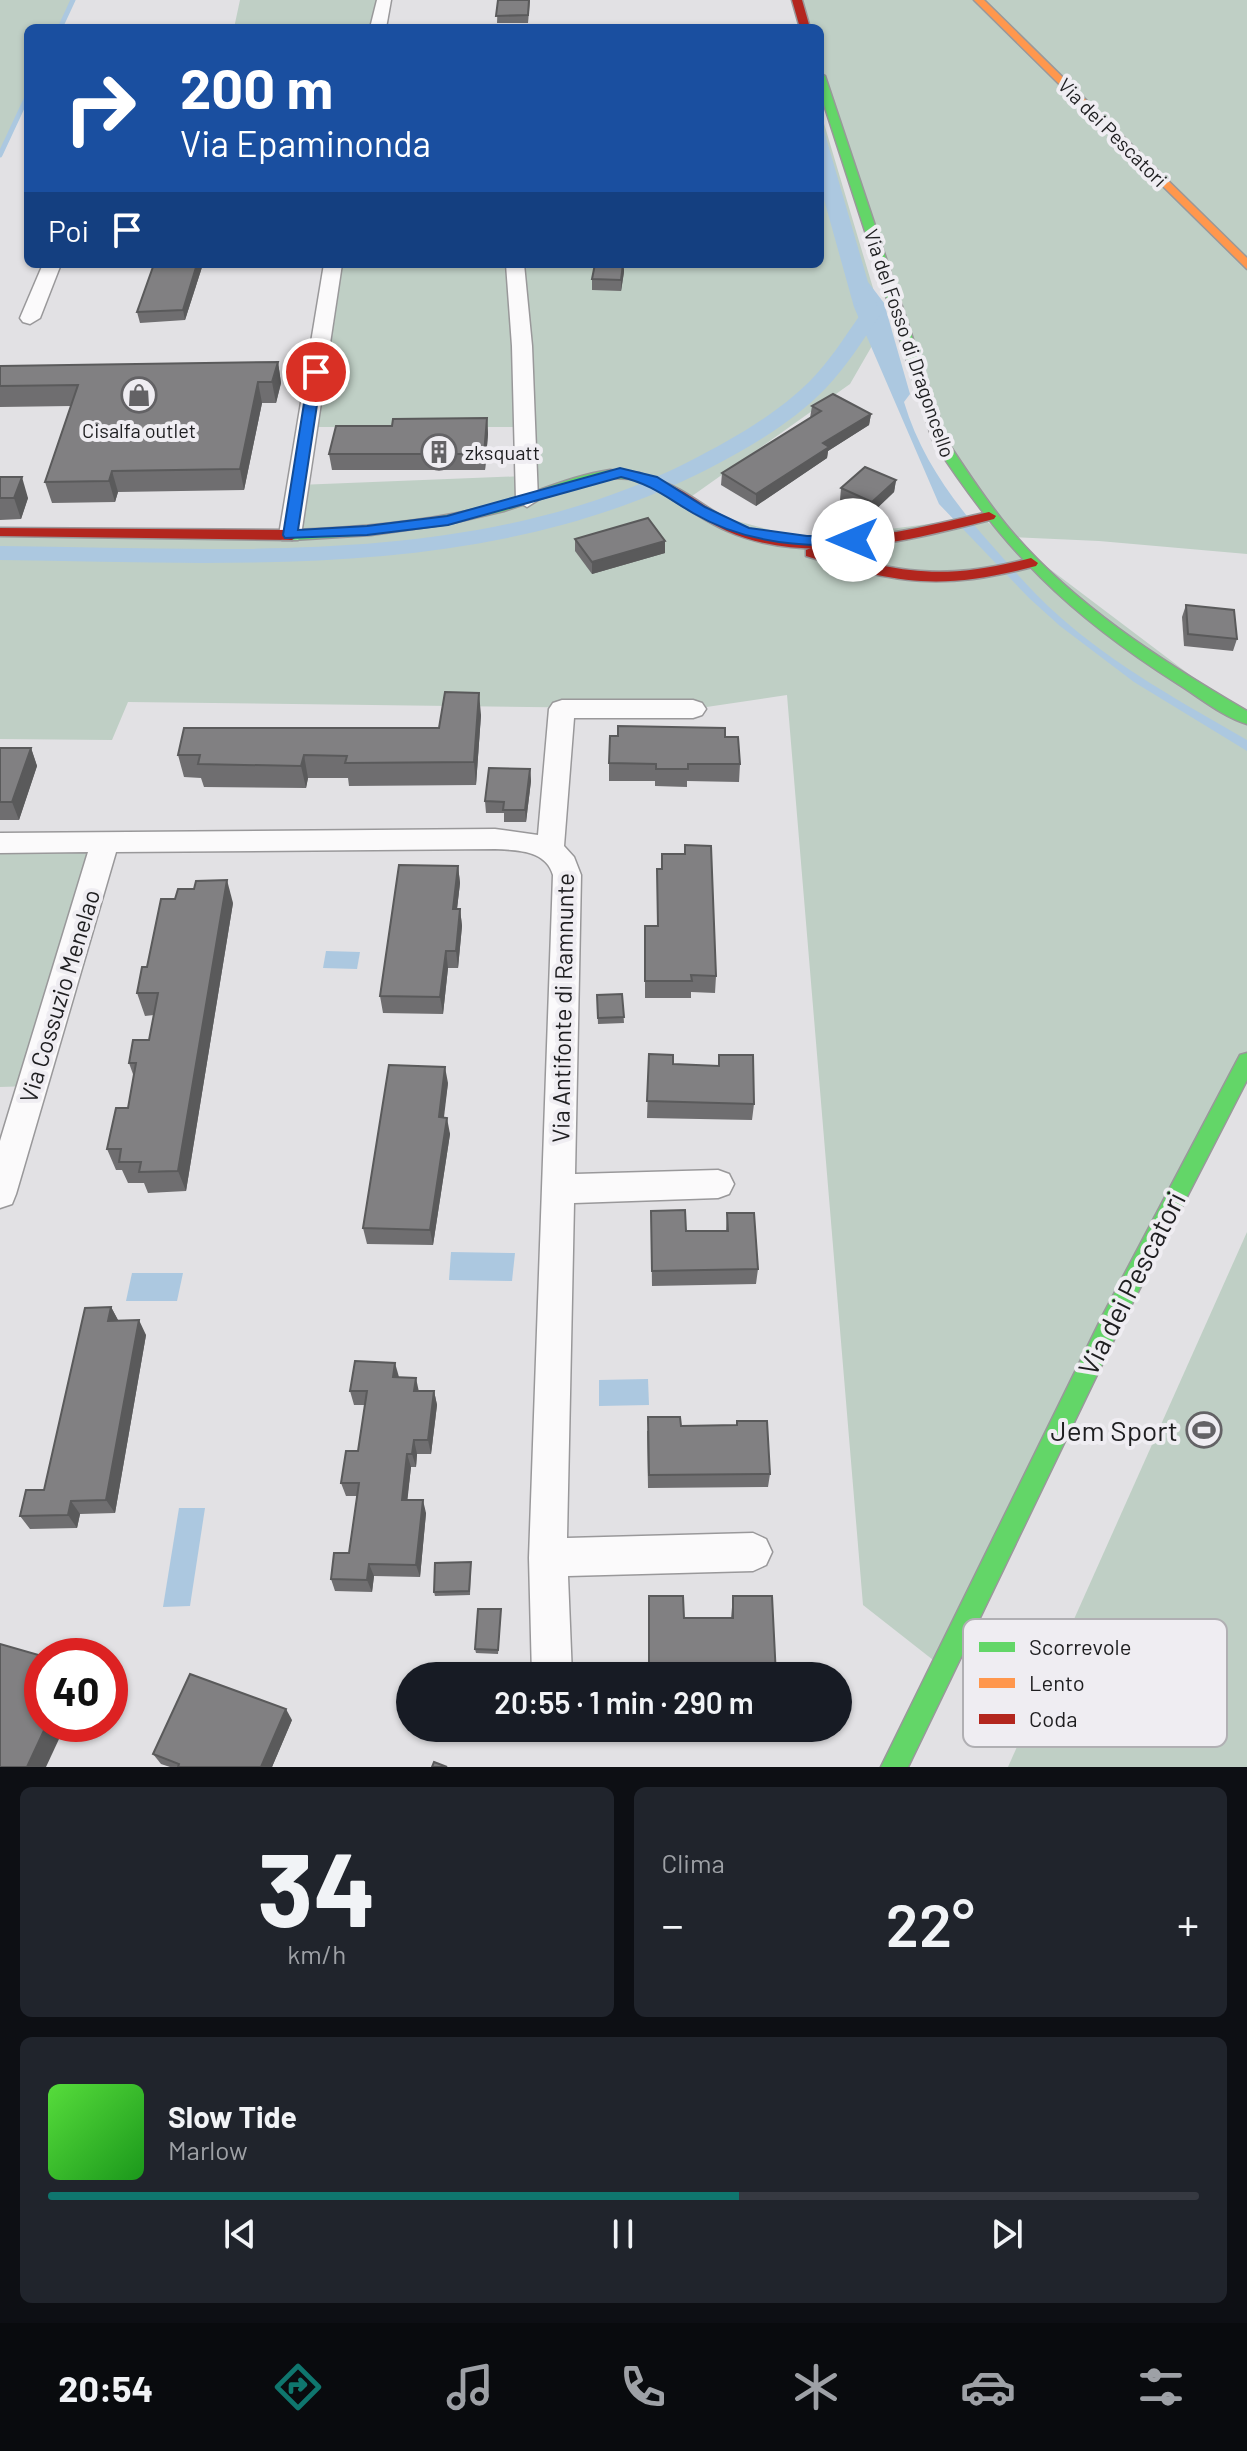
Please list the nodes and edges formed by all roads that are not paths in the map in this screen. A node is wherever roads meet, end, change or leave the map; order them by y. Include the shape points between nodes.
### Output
1 (384, 0) edge
2 (797, 0) edge
3 (979, 0) edge
4 (379, 24) edge
5 (804, 24) edge
6 (824, 88) edge
7 (1247, 265) edge
8 (50, 268) edge
9 (332, 268) edge
10 (515, 268) edge
11 (30, 318) dead end
12 (527, 500) junction
13 (985, 517) junction
14 (0, 532) edge
15 (746, 533) junction
16 (290, 535) junction
17 (867, 539) junction
18 (1028, 564) junction
19 (864, 567) junction
20 (693, 709) dead end
21 (1247, 718) edge
22 (0, 843) edge
23 (105, 843) junction
24 (550, 849) junction
25 (1247, 1061) edge
26 (718, 1184) dead end
27 (559, 1189) junction
28 (0, 1194) edge
29 (753, 1552) dead end
30 (548, 1558) junction
31 (966, 1619) edge
32 (963, 1626) edge
33 (552, 1662) edge
34 (894, 1767) edge

1 - 4 street
2 - 5 street
3 - 7 street, Via dei Pescatori
6 - 13 street, Via del Fosso di Dragoncello via 940,441
8 - 11 street
9 - 16 street
10 - 12 street
12 - 15 street via 606,474 636,474
12 - 16 street via 432,523
13 - 17 street
13 - 18 street, Via del Fosso di Dragoncello
14 - 16 street
15 - 17 street
15 - 19 street
17 - 19 street
18 - 19 street via 937,580
18 - 21 street, Via del Fosso di Dragoncello via 1158,665
20 - 24 street via 562,709
22 - 23 street, Via Antifonte di Ramnunte
23 - 24 street, Via Antifonte di Ramnunte via 495,839
23 - 28 street, Via Cossuzio Menelao
24 - 27 street, Via Antifonte di Ramnunte via 562,859 567,875
25 - 31 street, Via dei Pescatori via 1112,1320
26 - 27 street
27 - 30 street, Via Antifonte di Ramnunte
29 - 30 street
30 - 33 street, Via Antifonte di Ramnunte
32 - 34 street, Via dei Pescatori

